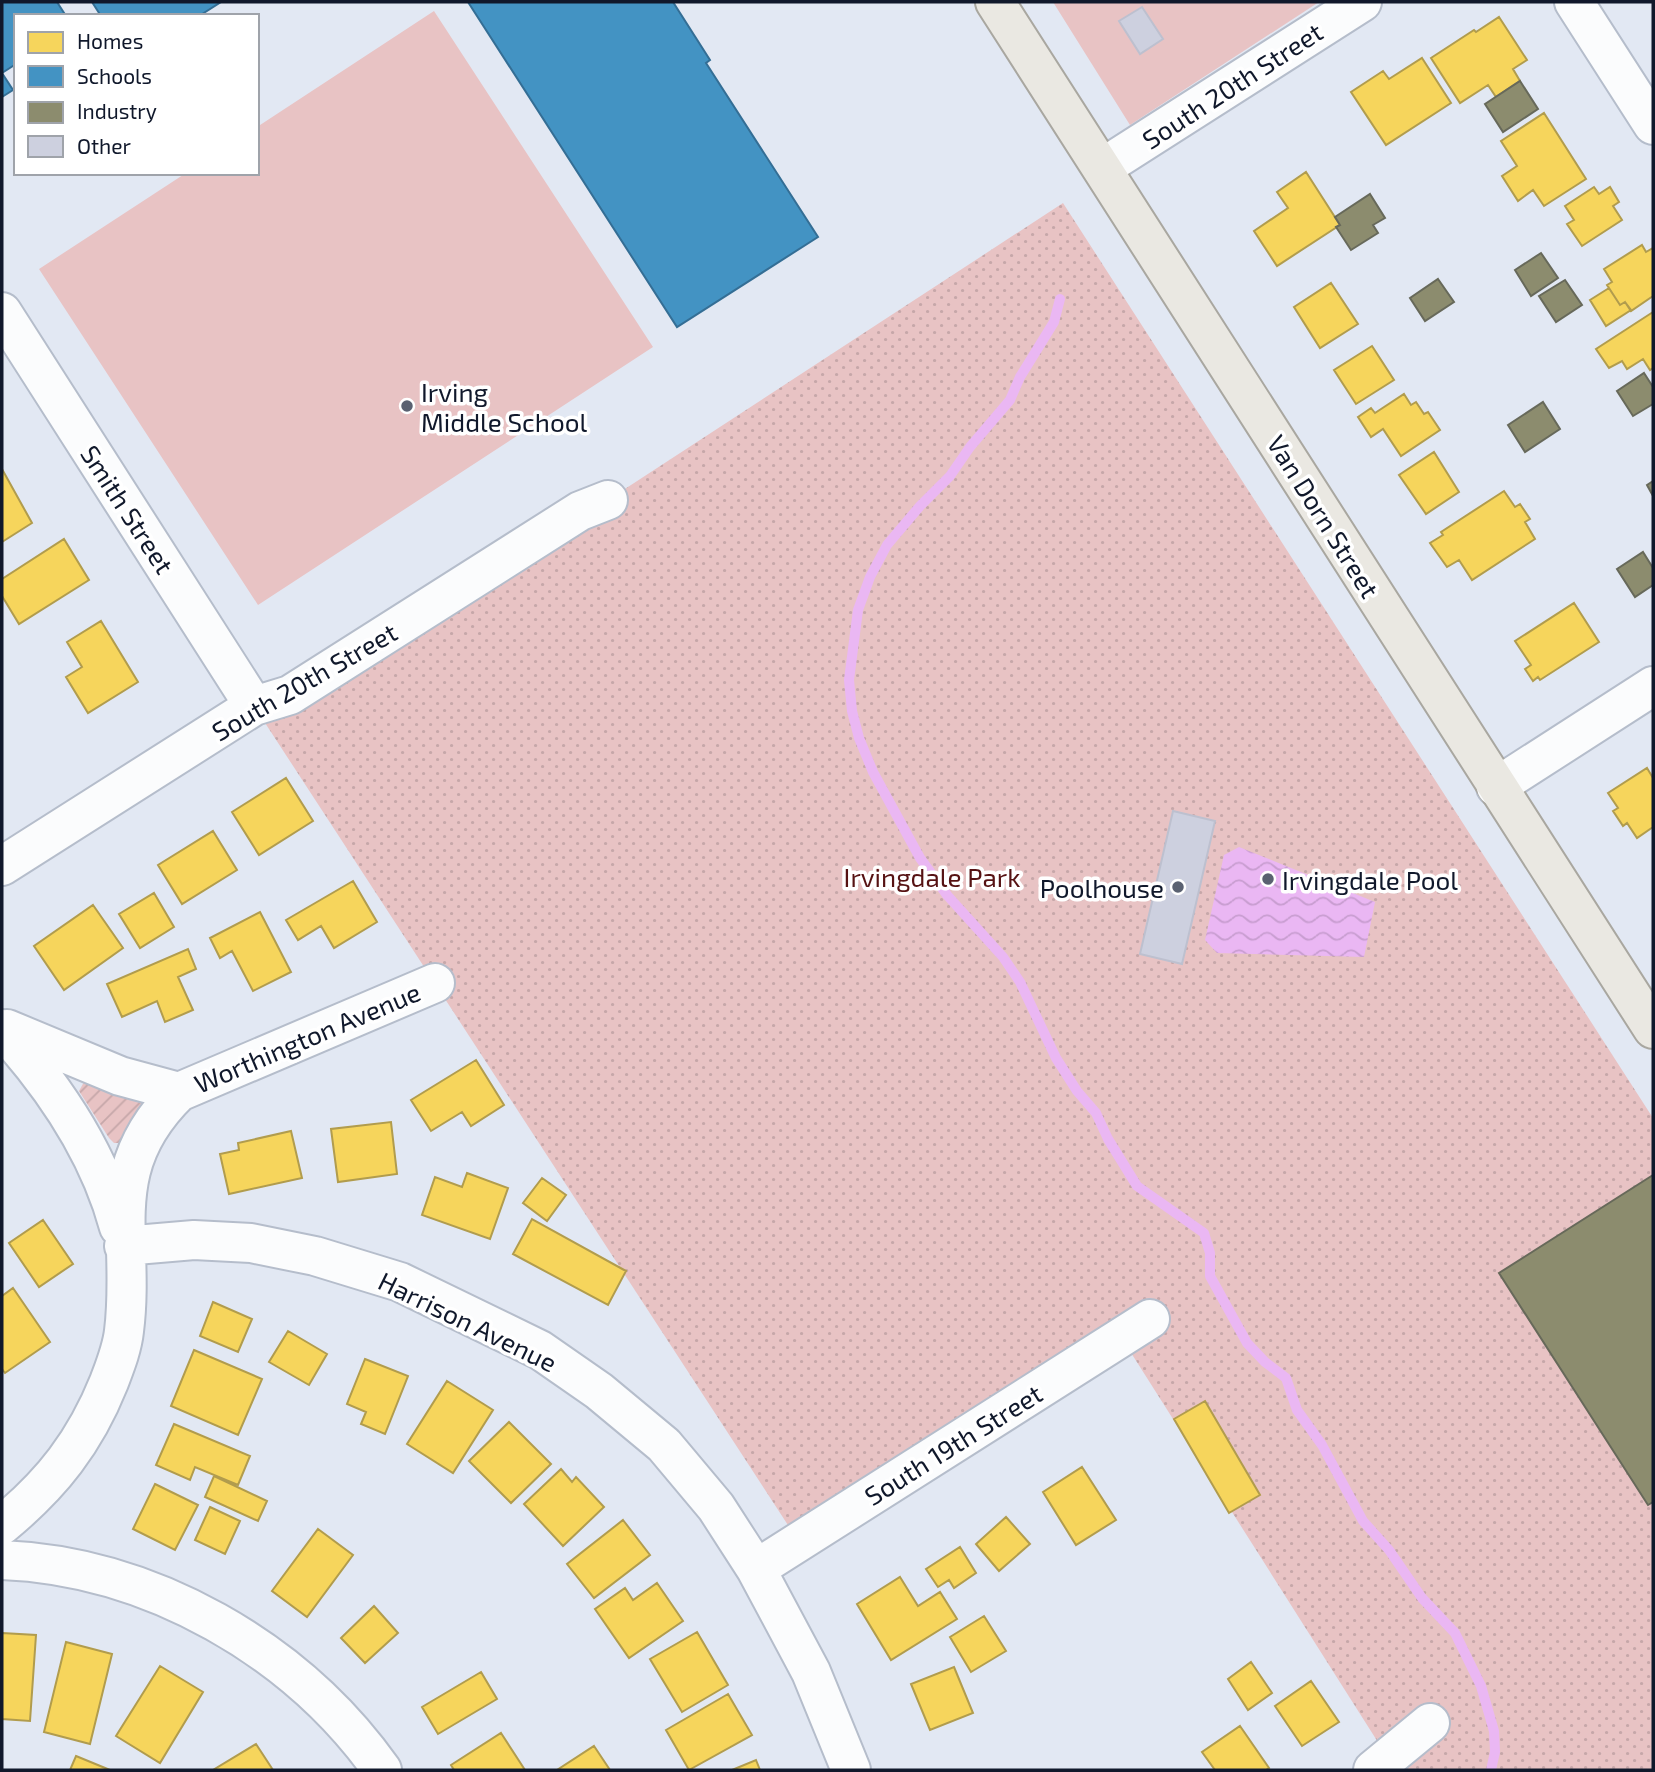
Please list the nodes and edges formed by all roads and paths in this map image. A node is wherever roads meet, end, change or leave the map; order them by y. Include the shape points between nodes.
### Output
1 (995, 2) edge
2 (1362, 2) edge
3 (1574, 2) edge
4 (1653, 125) edge
5 (1102, 168) junction
6 (2, 312) edge
7 (608, 500) dead end
8 (1653, 686) edge
9 (254, 706) junction
10 (1496, 787) junction
11 (2, 866) edge
12 (435, 983) dead end
13 (2, 1028) edge
14 (1653, 1030) edge
15 (179, 1091) junction
16 (124, 1246) junction
17 (1150, 1319) dead end
18 (2, 1525) edge
19 (2, 1560) edge
20 (756, 1569) junction
21 (1430, 1723) dead end
22 (382, 1770) edge
23 (851, 1770) edge
24 (1373, 1770) edge

1 - 5 main road, Van Dorn Street
2 - 5 street, South 20th Street
3 - 4 street
5 - 10 main road, Van Dorn Street
6 - 9 street, Smith Street
7 - 9 street, South 20th Street via 580,511 290,695
8 - 10 street
9 - 11 street, South 20th Street
10 - 14 main road, Van Dorn Street
12 - 15 street, Worthington Avenue
13 - 15 street, Worthington Avenue via 120,1076
13 - 16 street via 45,1081 79,1134 109,1196
15 - 16 street, Worthington Avenue via 159,1111 136,1149 126,1191
16 - 18 street, Worthington Avenue via 124,1332 97,1412 76,1449 42,1490
16 - 20 street, Harrison Avenue via 194,1240 251,1244 315,1256 400,1282 540,1350 599,1391 664,1446 716,1507
17 - 20 street, South 19th Street
19 - 22 street via 105,1577 162,1595 224,1626 274,1659 319,1698
20 - 23 street, Harrison Avenue via 811,1672
21 - 24 street

